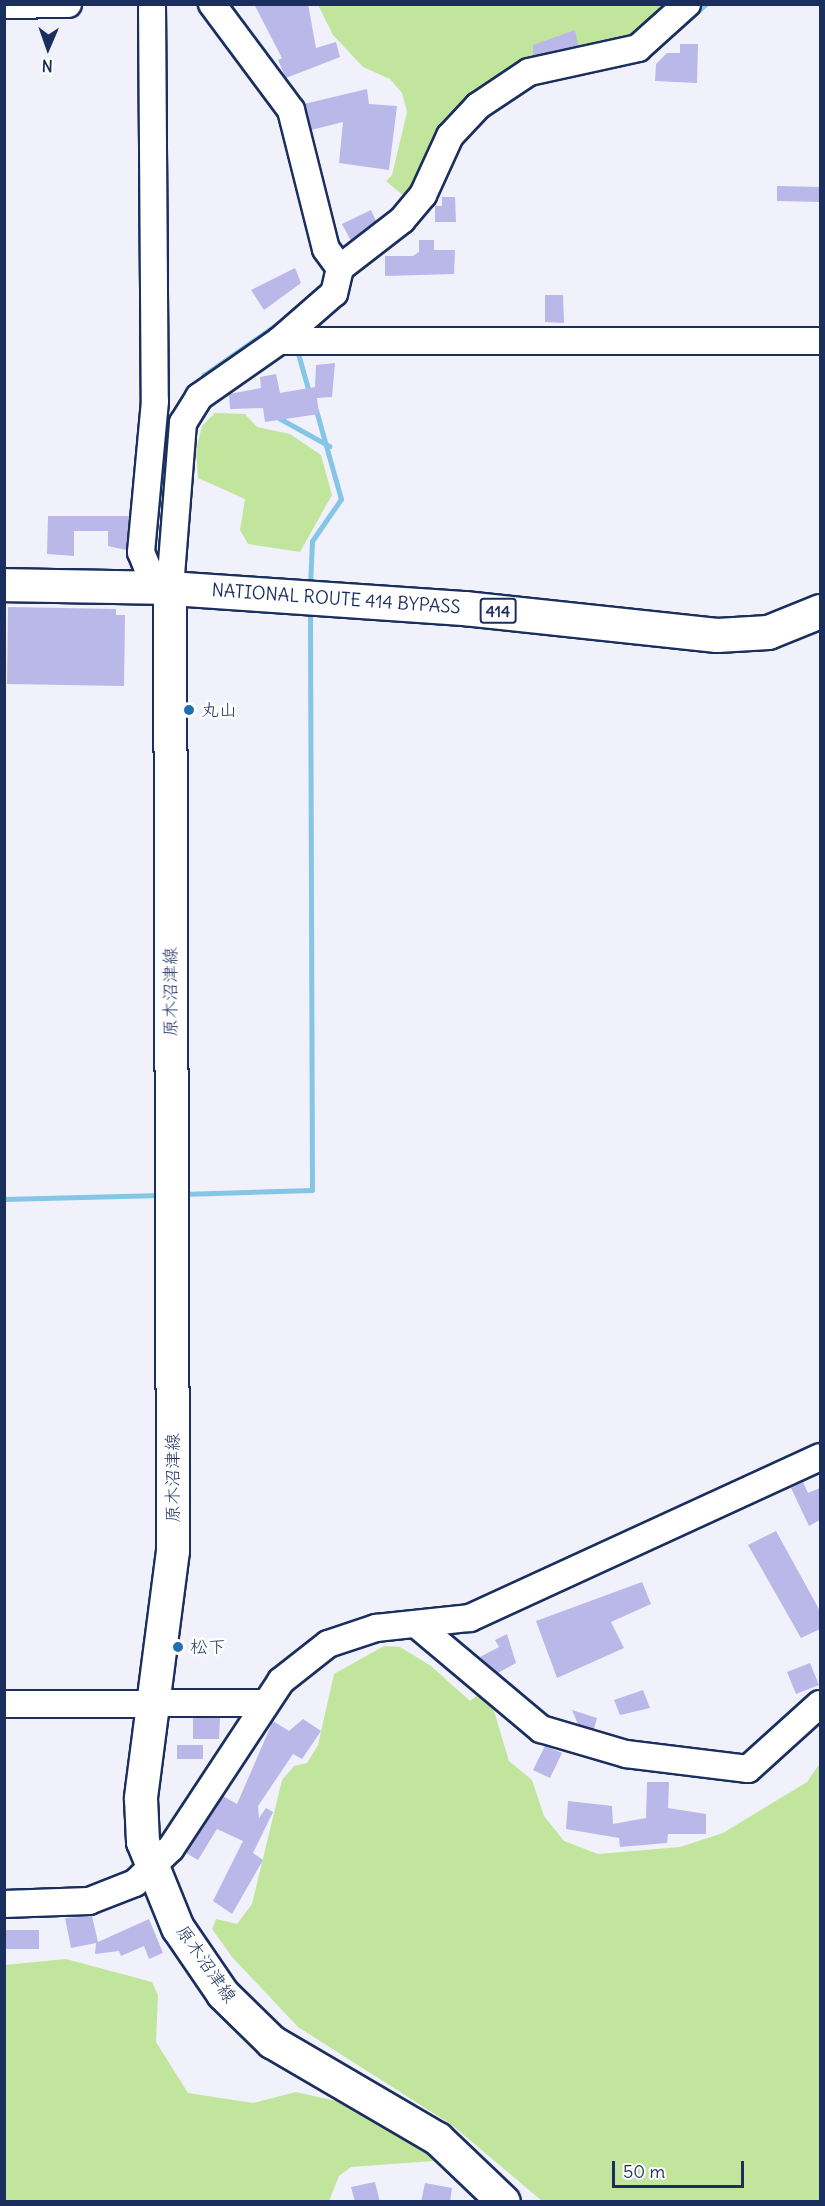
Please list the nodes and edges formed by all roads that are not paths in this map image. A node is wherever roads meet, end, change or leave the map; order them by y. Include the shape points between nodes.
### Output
1 (68, 4) edge
2 (152, 4) edge
3 (212, 4) edge
4 (687, 4) edge
5 (4, 5) edge
6 (337, 278) junction
7 (279, 341) junction
8 (820, 341) edge
9 (4, 585) edge
10 (170, 588) junction
11 (820, 611) edge
12 (820, 1458) edge
13 (417, 1625) junction
14 (153, 1702) junction
15 (264, 1703) junction
16 (4, 1704) edge
17 (820, 1704) edge
18 (152, 1868) junction
19 (4, 1904) edge
20 (504, 2202) edge

1 - 5 street
2 - 10 street via 155,401 141,552 148,569
3 - 6 street via 291,110
4 - 6 street via 638,48 529,72 478,106 450,136 423,195 402,220
6 - 7 street
7 - 8 street
7 - 10 street via 199,397 183,423
9 - 10 main road
10 - 11 highway, NATIONAL ROUTE 414 BYPASS / 414 via 464,608 717,635 768,632
10 - 14 main road, 原木沼津線 via 172,1551
12 - 13 street via 470,1618
13 - 15 street via 355,1632 328,1644 281,1681
13 - 17 street via 541,1729 626,1754 748,1769
14 - 15 street
14 - 16 street
14 - 18 main road, 原木沼津線 via 141,1799 143,1842
15 - 18 street via 171,1848
18 - 19 street via 121,1891 89,1901
18 - 20 main road, 原木沼津線 via 178,1928 223,1994 273,2042 438,2139

